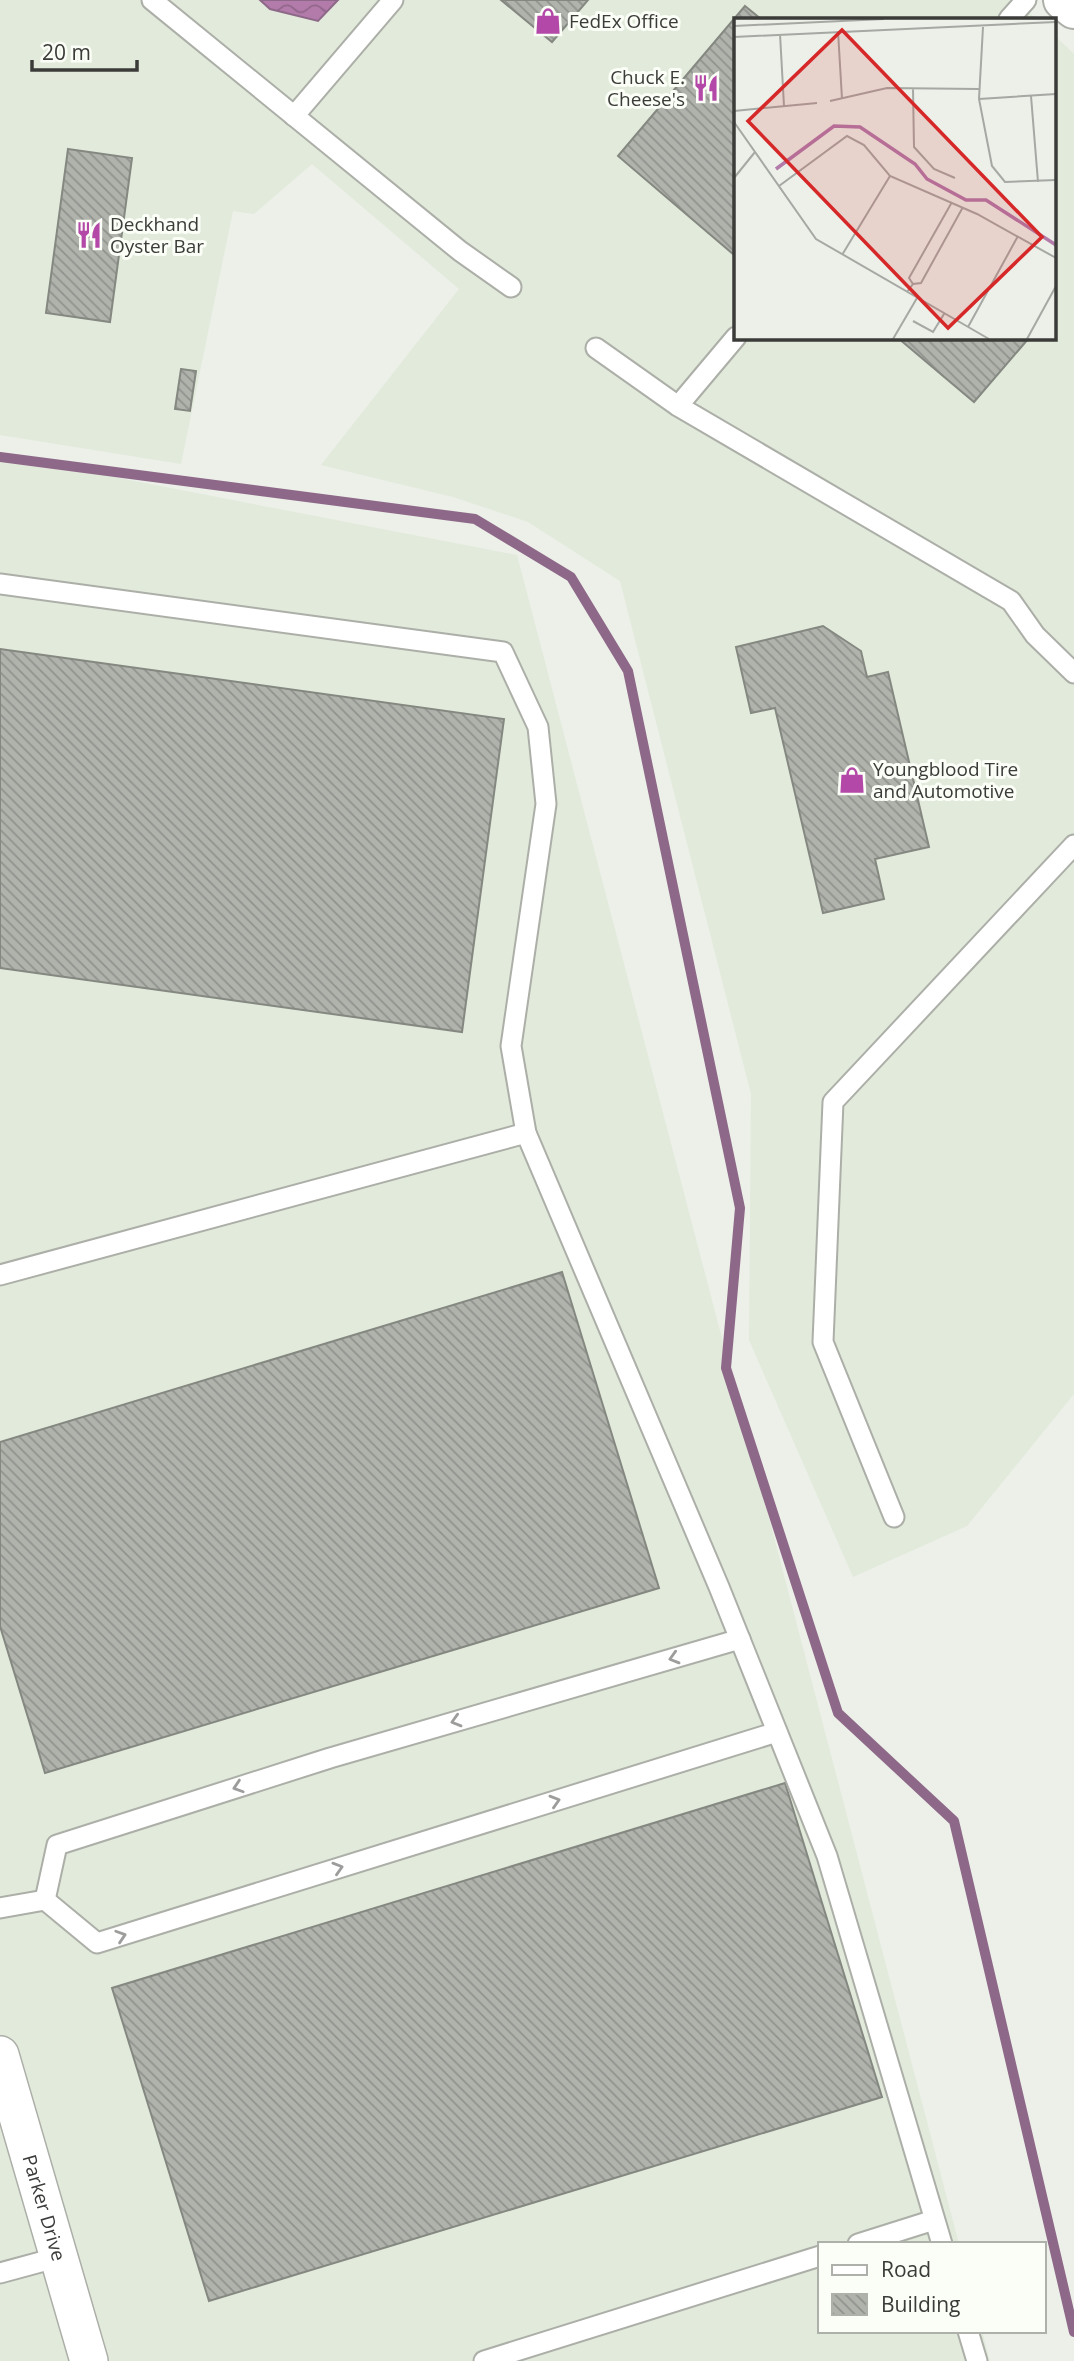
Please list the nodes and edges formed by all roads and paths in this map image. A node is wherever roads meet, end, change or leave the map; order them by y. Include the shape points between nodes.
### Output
1 (152, 0) edge
2 (393, 0) edge
3 (1026, 0) edge
4 (1063, 0) edge
5 (1074, 9) edge
6 (1010, 18) edge
7 (294, 116) junction
8 (511, 287) dead end
9 (734, 339) edge
10 (596, 348) dead end
11 (678, 406) junction
12 (0, 584) edge
13 (1074, 673) edge
14 (1074, 845) edge
15 (526, 1133) junction
16 (0, 1275) edge
17 (894, 1517) dead end
18 (740, 1639) junction
19 (777, 1732) junction
20 (45, 1900) junction
21 (0, 1909) edge
22 (0, 2055) edge
23 (934, 2220) junction
24 (864, 2242) edge
25 (941, 2242) edge
26 (59, 2257) junction
27 (818, 2257) edge
28 (0, 2273) edge
29 (969, 2333) edge
30 (89, 2361) edge
31 (484, 2361) edge
32 (976, 2361) edge

1 - 7 lane
2 - 7 lane
3 - 6 lane
4 - 5 main road
7 - 8 lane
9 - 11 lane
10 - 11 lane
11 - 13 lane via 1011,601 1035,635
12 - 15 lane via 503,652 538,727 546,804 511,1046
14 - 17 lane via 833,1102 823,1342
15 - 16 lane
15 - 18 lane
18 - 19 lane
18 -> 20 lane via 330,1758 57,1845
20 -> 19 lane via 97,1944
19 - 23 lane via 827,1856
20 - 21 lane
22 - 26 street, Parker Drive
23 - 24 lane
23 - 25 lane
26 - 28 lane
26 - 30 street, Parker Drive
27 - 31 lane
29 - 32 lane

